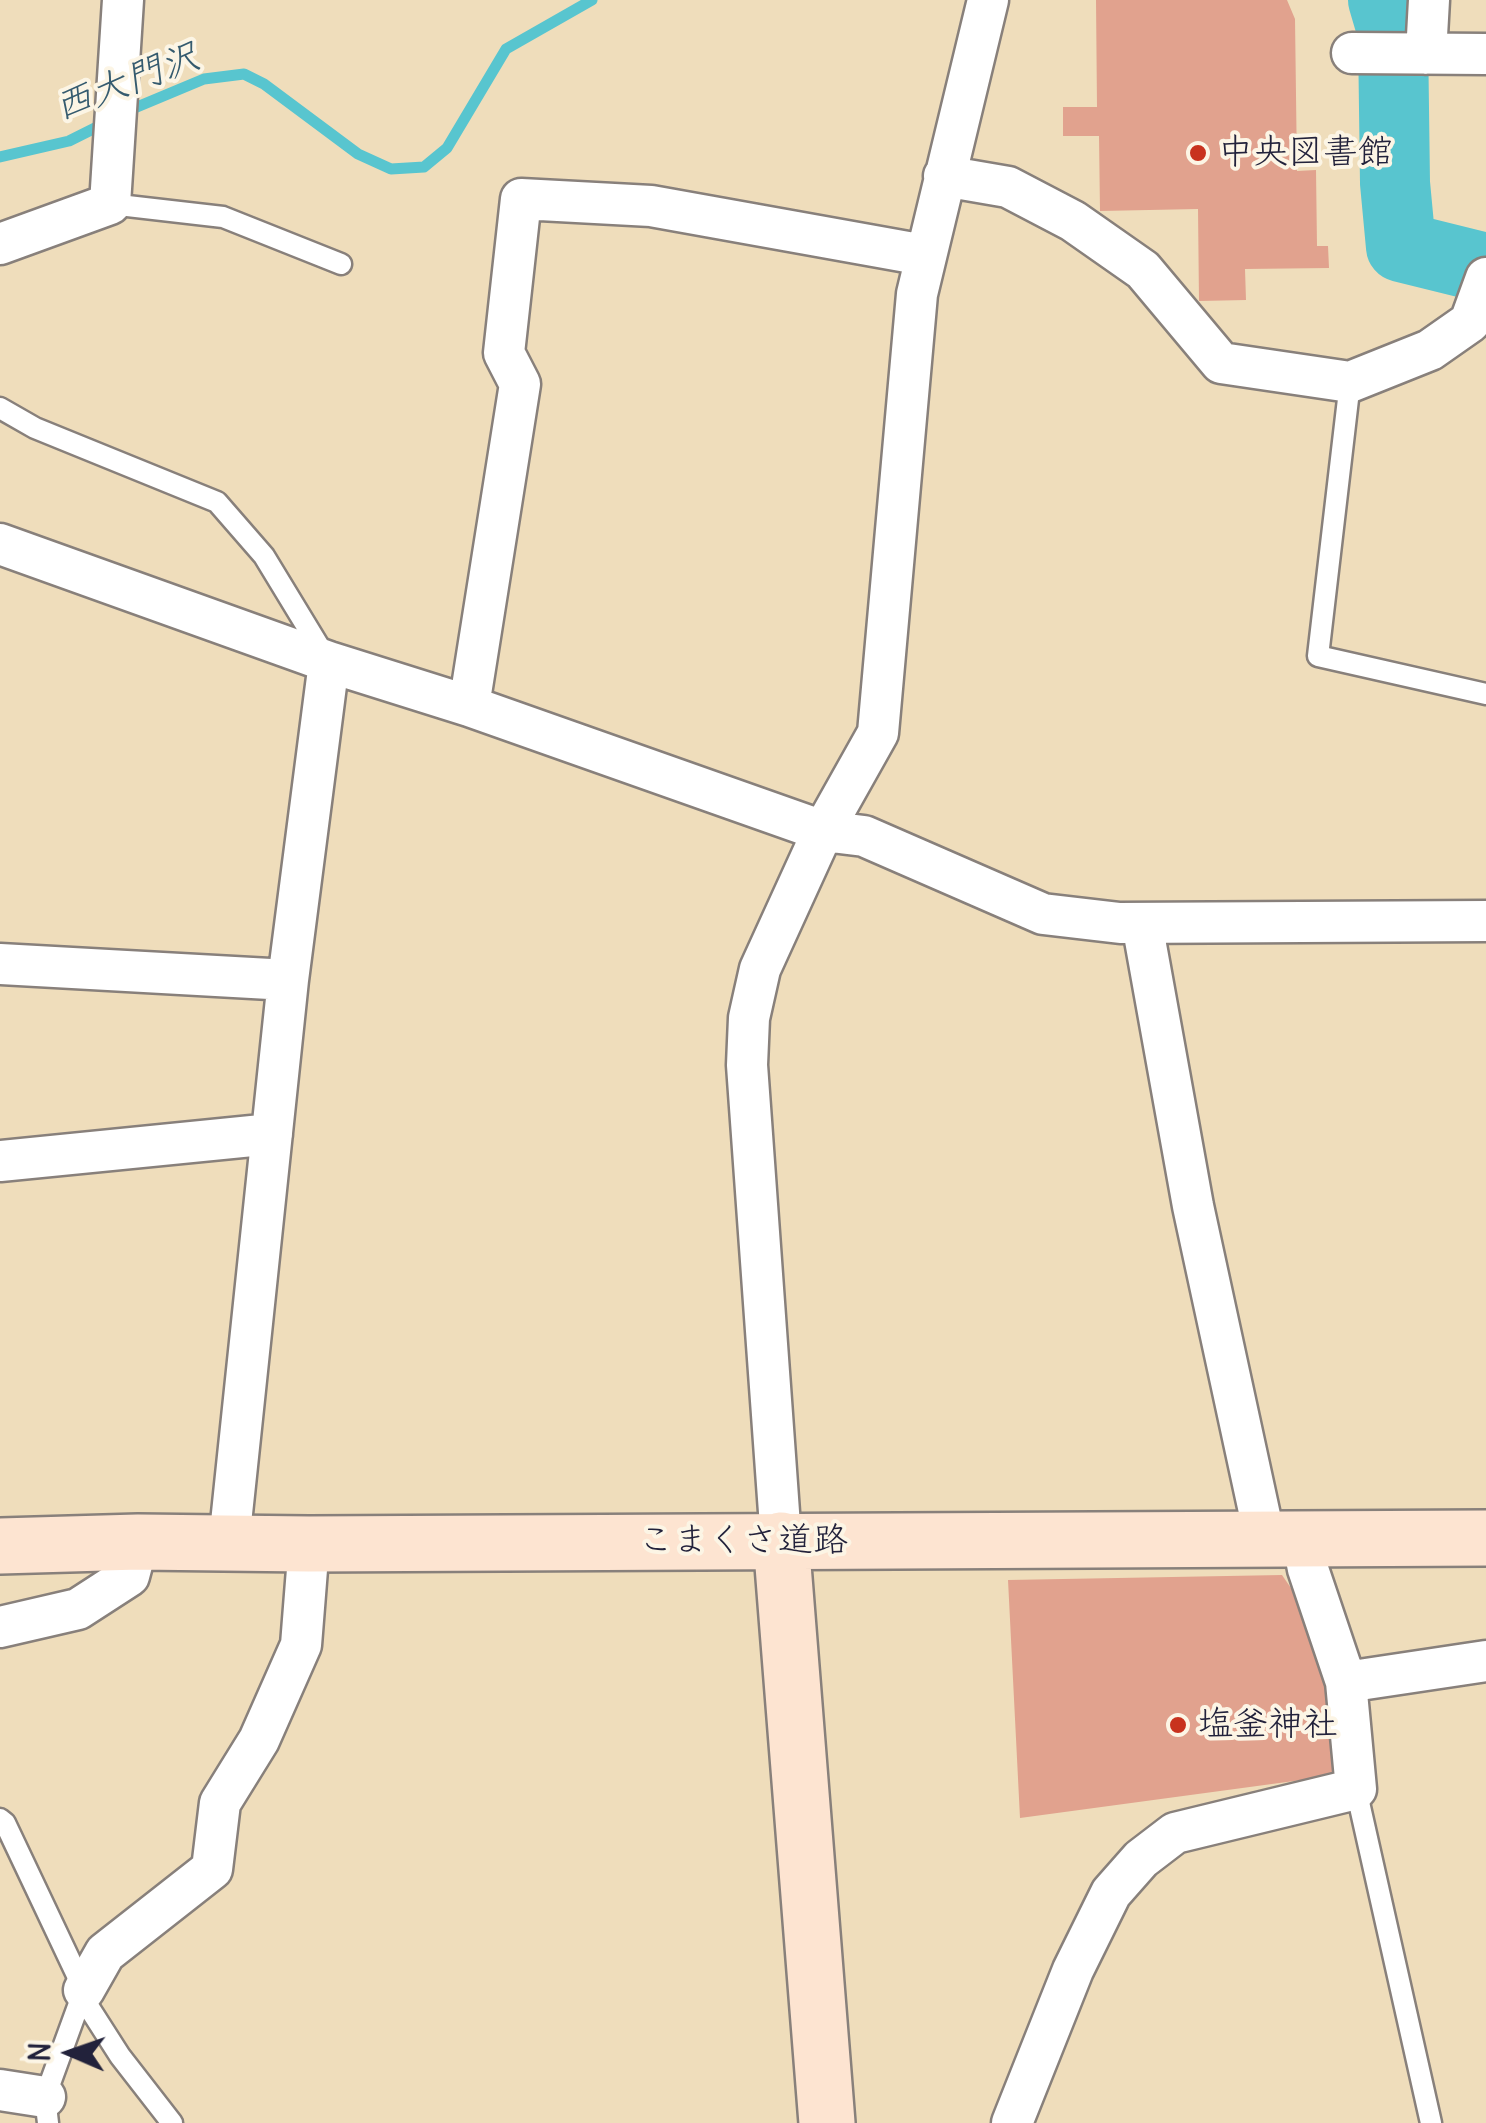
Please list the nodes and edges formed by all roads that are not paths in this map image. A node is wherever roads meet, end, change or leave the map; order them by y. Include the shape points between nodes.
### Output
1 (123, 0) edge
2 (988, 0) edge
3 (1429, 0) edge
4 (1352, 53) dead end
5 (1423, 53) junction
6 (1486, 54) edge
7 (944, 176) junction
8 (110, 204) junction
9 (0, 244) edge
10 (924, 254) junction
11 (340, 264) dead end
12 (1485, 285) edge
13 (1350, 382) junction
14 (0, 408) edge
15 (0, 544) edge
16 (328, 662) junction
17 (1486, 694) edge
18 (469, 706) junction
19 (824, 831) junction
20 (1486, 921) edge
21 (1142, 923) junction
22 (0, 964) edge
23 (288, 980) junction
24 (272, 1134) junction
25 (0, 1162) edge
26 (1486, 1538) edge
27 (1284, 1539) junction
28 (781, 1540) junction
29 (138, 1542) junction
30 (229, 1542) junction
31 (309, 1544) junction
32 (0, 1546) edge
33 (0, 1627) edge
34 (1486, 1662) edge
35 (1346, 1682) junction
36 (1356, 1789) junction
37 (0, 1819) edge
38 (84, 1990) junction
39 (0, 2090) edge
40 (46, 2110) edge
41 (172, 2123) edge
42 (827, 2123) edge
43 (1012, 2123) edge
44 (1431, 2123) edge

1 - 8 street
2 - 7 street
3 - 5 street
4 - 5 street
5 - 6 street
7 - 10 street
7 - 13 street via 1008,186 1073,220 1143,270 1221,364
8 - 9 street
8 - 11 lane via 223,217
10 - 18 street via 651,206 521,199 504,353 520,384
10 - 19 street via 878,733
12 - 13 street via 1470,322 1430,350
13 - 17 lane via 1318,656
14 - 16 lane via 217,502 264,556
15 - 16 street
16 - 18 street
16 - 23 street
18 - 19 street
19 - 21 street via 864,836 1043,914
19 - 28 street via 760,970 748,1034
20 - 21 street
21 - 27 street via 1194,1206
22 - 23 street
23 - 24 street
24 - 25 street
24 - 30 street
26 - 27 street, こまくさ道路
27 - 28 street, こまくさ道路
27 - 35 street via 1308,1570
28 - 31 street, こまくさ道路
28 - 42 street
29 - 30 street, こまくさ道路
29 - 32 street, こまくさ道路
29 - 33 street via 129,1576 78,1610
30 - 31 street, こまくさ道路
31 - 38 street via 301,1645 259,1740 220,1803 212,1869 104,1953
34 - 35 street
35 - 36 street
36 - 43 street via 1175,1833 1141,1859 1111,1893 1073,1970
36 - 44 lane
37 - 38 lane
38 - 40 lane
38 - 41 lane via 120,2056
39 - 40 street

